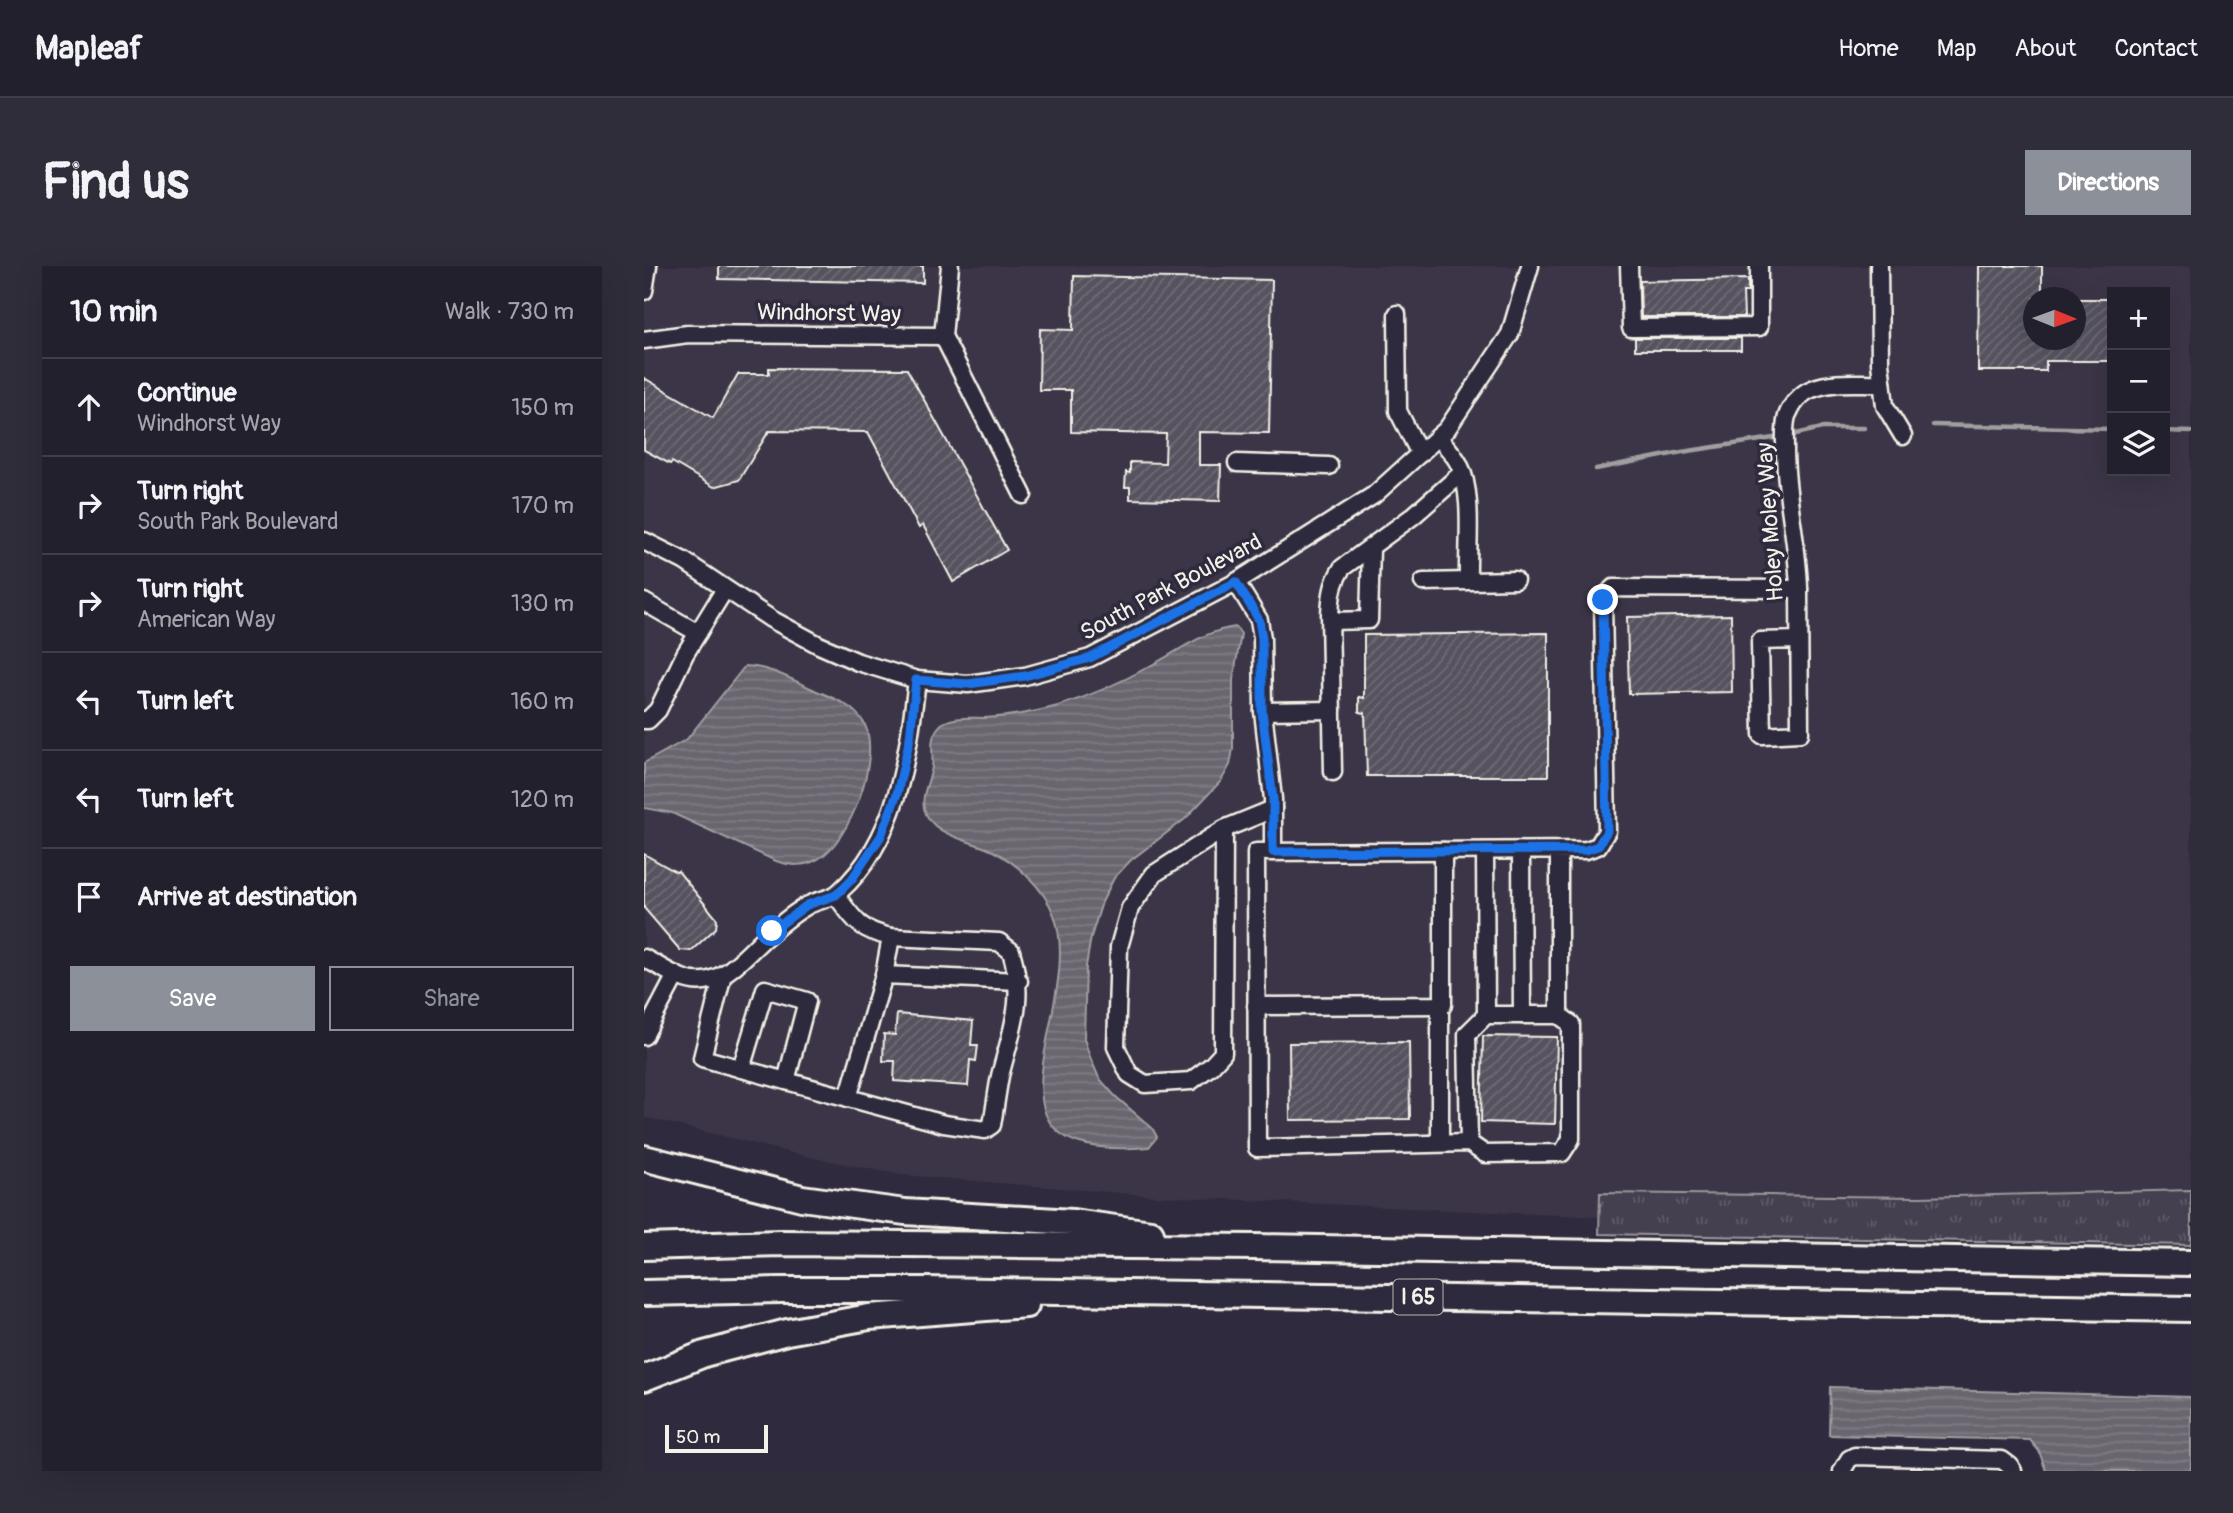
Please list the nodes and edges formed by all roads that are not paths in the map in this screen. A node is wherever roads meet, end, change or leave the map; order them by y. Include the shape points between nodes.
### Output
1 (648, 266) edge
2 (950, 266) edge
3 (1530, 266) edge
4 (1629, 266) edge
5 (1759, 266) edge
6 (1879, 266) edge
7 (644, 291) edge
8 (1397, 314) dead end
9 (943, 336) junction
10 (644, 340) edge
11 (1882, 383) junction
12 (1903, 436) dead end
13 (1438, 437) junction
14 (1420, 454) junction
15 (1237, 463) dead end
16 (1329, 466) dead end
17 (1462, 473) junction
18 (1023, 495) dead end
19 (644, 541) edge
20 (1371, 548) junction
21 (1468, 580) junction
22 (1515, 580) dead end
23 (1236, 582) junction
24 (1423, 582) dead end
25 (725, 589) junction
26 (1799, 589) junction
27 (644, 602) edge
28 (1331, 621) junction
29 (698, 633) junction
30 (1799, 640) junction
31 (916, 680) junction
32 (1332, 710) junction
33 (1262, 711) junction
34 (644, 720) edge
35 (1333, 772) dead end
36 (1273, 809) junction
37 (1224, 829) junction
38 (1559, 850) junction
39 (1443, 851) junction
40 (1485, 851) junction
41 (1521, 851) junction
42 (1273, 852) junction
43 (836, 895) junction
44 (891, 937) junction
45 (644, 958) edge
46 (723, 974) junction
47 (676, 975) junction
48 (884, 975) junction
49 (1019, 981) junction
50 (1440, 1005) junction
51 (1256, 1006) junction
52 (1486, 1015) junction
53 (1522, 1015) junction
54 (1559, 1015) junction
55 (644, 1036) edge
56 (741, 1069) junction
57 (786, 1081) junction
58 (848, 1098) junction
59 (1440, 1143) junction
60 (1469, 1143) junction
61 (644, 1158) edge
62 (644, 1247) edge
63 (1255, 1247) junction
64 (2191, 1263) edge
65 (644, 1293) edge
66 (1192, 1293) junction
67 (2191, 1309) edge
68 (644, 1378) edge
69 (1884, 1464) edge
70 (1842, 1471) edge
71 (2013, 1471) edge

1 - 7 street
2 - 9 street
3 - 13 street, South Park Boulevard via 1510,334
4 - 5 street via 1631,328 1656,328 1759,327
6 - 11 street
8 - 14 street via 1398,411
9 - 10 street, Windhorst Way via 688,334
9 - 18 street
11 - 12 street via 1885,406
11 - 26 street, Holey Moley Way via 1810,389 1788,415 1785,472
13 - 14 street, South Park Boulevard
13 - 17 street
14 - 23 street, South Park Boulevard via 1374,495
15 - 16 street
17 - 20 street
17 - 21 street
19 - 25 street, South Park Boulevard
20 - 28 street via 1342,568 1336,578
20 - 28 street via 1369,621
21 - 22 street
21 - 24 street
23 - 31 street, South Park Boulevard via 1090,658 1025,676 968,684
23 - 33 street via 1259,620
25 - 29 street
25 - 31 street, South Park Boulevard via 819,645
26 - 30 street, Holey Moley Way
26 - 38 street via 1613,587 1603,600 1607,831 1598,846
27 - 29 street
28 - 32 street
29 - 34 street via 658,710
30 - 30 street, Holey Moley Way via 1800,733 1762,735 1760,641
31 - 43 street via 910,738 897,794 881,836
32 - 33 street
32 - 35 street
33 - 36 street
36 - 37 street
36 - 42 street
37 - 37 street via 1223,1053 1191,1081 1145,1084 1129,1074 1116,1047 1119,947 1130,908 1154,874
38 - 41 street
38 - 54 street
39 - 40 street
39 - 42 street
39 - 50 street
40 - 41 street
40 - 52 street
41 - 53 street
42 - 51 street via 1256,852
43 - 44 street via 863,928
43 - 46 street via 807,905
44 - 48 street
44 - 49 street via 999,942 1011,951
45 - 47 street
46 - 47 street via 698,982
46 - 56 street via 702,1058
47 - 55 street
48 - 49 street
48 - 58 street
49 - 58 street via 992,1125 985,1129 944,1124
50 - 51 street
50 - 59 street
51 - 59 street via 1257,1148
52 - 53 street
52 - 60 street via 1468,1034
53 - 54 street
54 - 60 street via 1571,1024 1571,1139 1562,1153 1485,1153
56 - 57 street
56 - 57 street via 765,989 807,1001
57 - 58 street
59 - 60 street
61 - 63 highway via 814,1200 905,1212 1073,1222
62 - 63 highway, I 65 via 782,1243
63 - 64 highway, I 65
65 - 66 highway, I 65
66 - 67 highway, I 65
66 - 68 highway via 869,1317 704,1354
69 - 70 street via 1849,1458
69 - 71 street via 2002,1461

